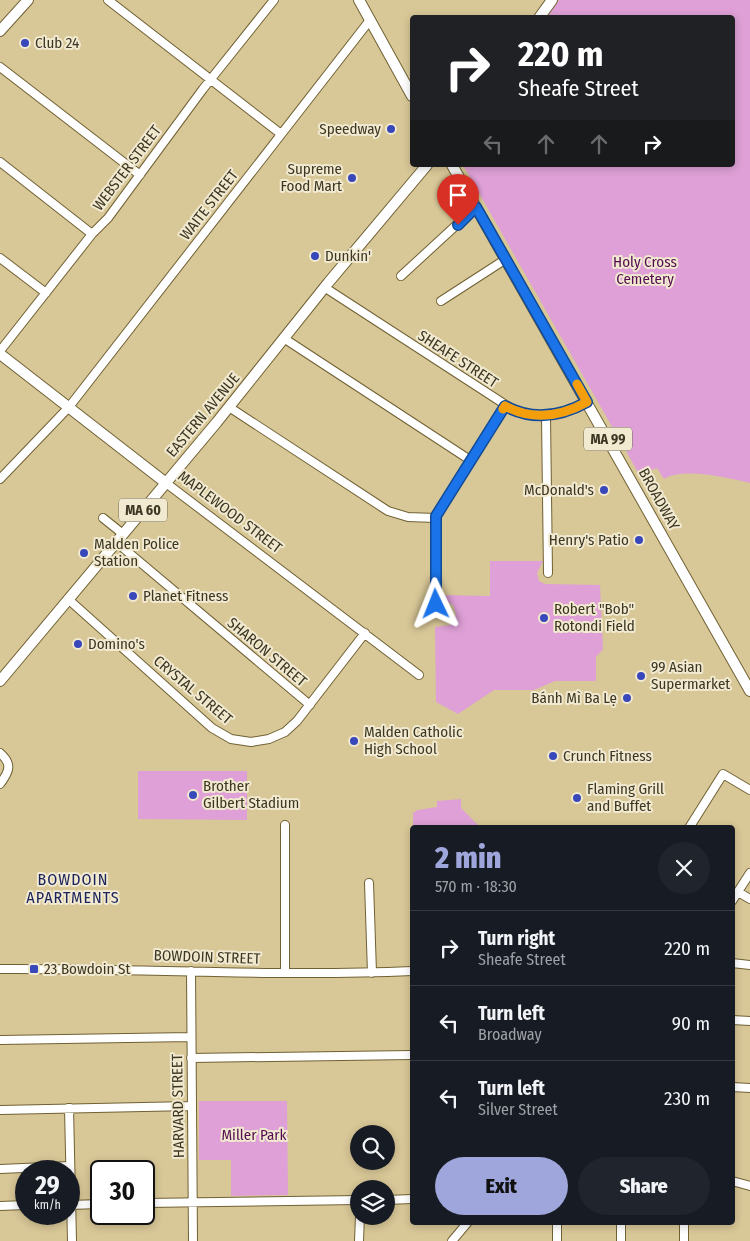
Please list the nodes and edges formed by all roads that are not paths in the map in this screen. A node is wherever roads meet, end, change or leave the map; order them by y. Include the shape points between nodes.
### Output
1 (28, 0) edge
2 (108, 0) edge
3 (274, 0) edge
4 (360, 0) edge
5 (552, 0) edge
6 (541, 15) edge
7 (370, 20) junction
8 (0, 31) edge
9 (0, 67) edge
10 (211, 80) junction
11 (410, 92) edge
12 (281, 134) junction
13 (0, 162) edge
14 (425, 167) edge
15 (453, 167) edge
16 (140, 175) junction
17 (476, 207) junction
18 (92, 234) junction
19 (0, 258) edge
20 (506, 259) junction
21 (401, 276) dead end
22 (324, 287) junction
23 (46, 293) junction
24 (441, 301) dead end
25 (285, 339) junction
26 (0, 352) edge
27 (587, 402) junction
28 (505, 406) junction
29 (69, 407) junction
30 (229, 407) junction
31 (546, 416) junction
32 (470, 460) junction
33 (0, 479) edge
34 (166, 482) junction
35 (102, 518) dead end
36 (435, 518) junction
37 (119, 538) junction
38 (548, 573) dead end
39 (68, 599) junction
40 (442, 614) dead end
41 (365, 633) junction
42 (419, 675) dead end
43 (0, 682) edge
44 (750, 691) edge
45 (310, 705) junction
46 (0, 753) edge
47 (0, 784) edge
48 (750, 790) edge
49 (285, 825) dead end
50 (691, 825) edge
51 (750, 873) edge
52 (369, 883) dead end
53 (738, 892) junction
54 (735, 896) edge
55 (750, 899) edge
56 (735, 963) edge
57 (750, 965) edge
58 (0, 969) edge
59 (191, 971) junction
60 (410, 971) edge
61 (285, 973) junction
62 (372, 973) junction
63 (735, 1020) edge
64 (750, 1020) edge
65 (191, 1037) junction
66 (0, 1040) edge
67 (410, 1055) edge
68 (191, 1058) junction
69 (735, 1087) edge
70 (750, 1088) edge
71 (191, 1106) junction
72 (69, 1108) junction
73 (0, 1110) edge
74 (70, 1160) edge
75 (15, 1168) edge
76 (0, 1169) edge
77 (735, 1182) edge
78 (750, 1186) edge
79 (410, 1199) edge
80 (350, 1200) edge
81 (395, 1200) edge
82 (192, 1202) junction
83 (155, 1203) edge
84 (15, 1205) edge
85 (0, 1206) edge
86 (71, 1225) edge
87 (360, 1225) edge
88 (465, 1225) edge
89 (557, 1225) edge
90 (621, 1225) edge
91 (684, 1225) edge
92 (72, 1241) edge
93 (193, 1241) edge
94 (359, 1241) edge
95 (452, 1241) edge
96 (557, 1241) edge
97 (620, 1241) edge
98 (684, 1241) edge

1 - 8 main road
2 - 10 street
3 - 10 street, WEBSTER STREET
4 - 7 main road
5 - 6 main road
7 - 11 main road
7 - 12 street, WAITE STREET
9 - 16 street
10 - 12 street
10 - 16 street, WEBSTER STREET
12 - 29 street, WAITE STREET
13 - 18 street
14 - 22 main road, EASTERN AVENUE / MA 60
15 - 17 main road, BROADWAY / MA 99
16 - 18 street, WEBSTER STREET
17 - 20 main road, BROADWAY / MA 99
17 - 21 street
18 - 23 street, WEBSTER STREET
19 - 23 street
20 - 24 street
20 - 27 main road, BROADWAY / MA 99
22 - 25 main road, EASTERN AVENUE / MA 60
22 - 28 street, SHEAFE STREET
23 - 26 street, WEBSTER STREET
25 - 30 main road, EASTERN AVENUE / MA 60
25 - 32 street
26 - 29 main road, MAPLEWOOD STREET
27 - 31 street, SHEAFE STREET via 569,411
27 - 44 main road, BROADWAY / MA 99
28 - 31 street, SHEAFE STREET via 526,414
28 - 32 street
29 - 33 street, WAITE STREET
29 - 34 main road, MAPLEWOOD STREET
30 - 34 main road, EASTERN AVENUE / MA 60
30 - 36 street via 388,511 408,518
31 - 38 street
32 - 36 street
34 - 37 main road, EASTERN AVENUE / MA 60
34 - 41 street, MAPLEWOOD STREET
35 - 37 street, SHARON STREET
36 - 40 street via 436,602
37 - 39 main road, EASTERN AVENUE / MA 60
37 - 45 street, SHARON STREET
39 - 43 main road, EASTERN AVENUE / MA 60
39 - 45 street, CRYSTAL STREET via 206,723 231,739 251,742 277,736 291,727
41 - 42 street, MAPLEWOOD STREET
41 - 45 street, CRYSTAL STREET
46 - 47 street via 9,767
48 - 50 street via 723,774
49 - 61 street
51 - 53 street
52 - 62 street
53 - 54 street
53 - 55 street
56 - 57 street
58 - 59 street, BOWDOIN STREET
59 - 61 street, BOWDOIN STREET
59 - 65 street, HARVARD STREET
60 - 62 street, BOWDOIN STREET
61 - 62 street, BOWDOIN STREET
63 - 64 street
65 - 66 street
65 - 68 street, HARVARD STREET
67 - 68 street
68 - 71 street, HARVARD STREET
69 - 70 street
71 - 72 street
71 - 82 street, HARVARD STREET
72 - 73 street
72 - 74 street
75 - 76 street
77 - 78 street
79 - 81 street
80 - 82 street
82 - 83 street
82 - 93 street, HARVARD STREET
84 - 85 street
86 - 92 street
87 - 94 street
88 - 95 street
89 - 96 street
90 - 97 street
91 - 98 street

